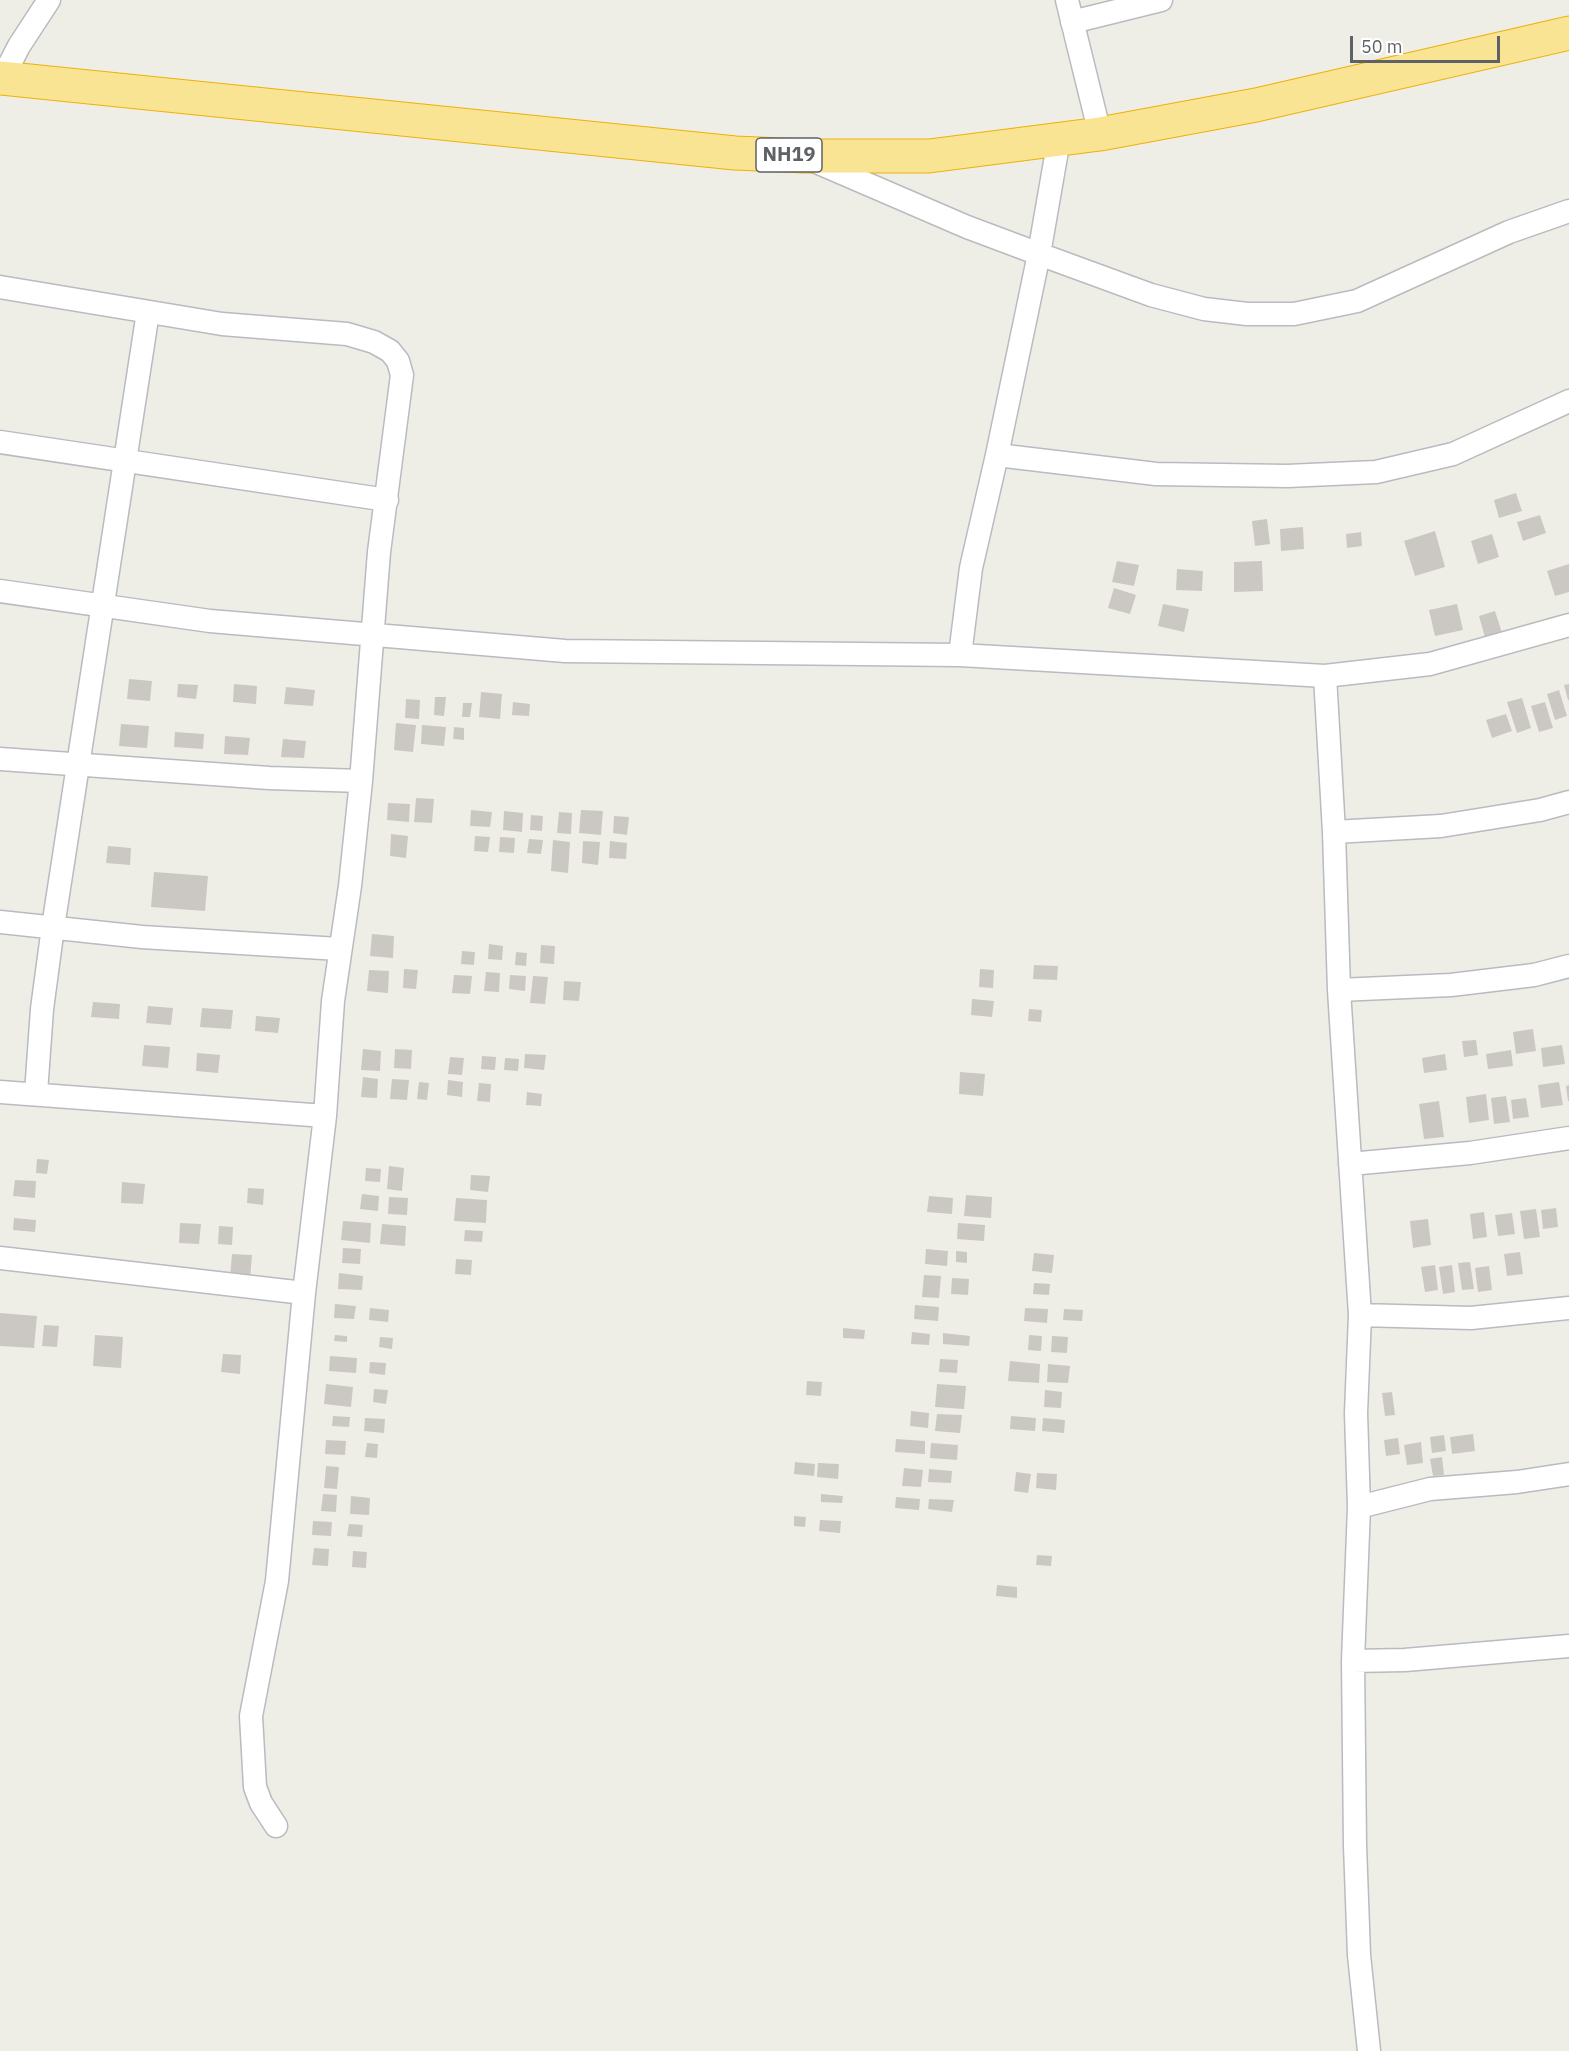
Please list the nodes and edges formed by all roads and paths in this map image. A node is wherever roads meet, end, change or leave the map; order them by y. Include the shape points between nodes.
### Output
1 (49, 0) edge
2 (1161, 0) edge
3 (1070, 11) edge
4 (1569, 33) edge
5 (1, 79) edge
6 (1100, 134) junction
7 (1059, 139) junction
8 (805, 156) junction
9 (1569, 211) edge
10 (1039, 254) junction
11 (0, 287) edge
12 (148, 312) junction
13 (1569, 401) edge
14 (0, 442) edge
15 (997, 455) junction
16 (125, 460) junction
17 (387, 500) junction
18 (0, 591) edge
19 (102, 607) junction
20 (1569, 625) edge
21 (371, 636) junction
22 (960, 655) junction
23 (1325, 676) junction
24 (0, 759) edge
25 (78, 764) junction
26 (361, 780) junction
27 (1569, 802) edge
28 (1334, 832) junction
29 (0, 922) edge
30 (53, 927) junction
31 (339, 949) junction
32 (1569, 966) edge
33 (1340, 990) junction
34 (0, 1092) edge
35 (36, 1094) junction
36 (325, 1116) junction
37 (1569, 1138) edge
38 (1350, 1164) junction
39 (0, 1258) edge
40 (304, 1293) junction
41 (1569, 1308) edge
42 (1359, 1315) junction
43 (1569, 1474) edge
44 (1359, 1506) junction
45 (1569, 1646) edge
46 (1353, 1661) junction
47 (276, 1826) dead end
48 (1369, 2051) edge

1 - 5 street
2 - 3 street
3 - 6 street
4 - 6 highway, NH19 via 1256,105
5 - 8 highway, NH19 via 735,153
6 - 7 highway, NH19
7 - 8 highway, NH19 via 929,156
7 - 10 street
8 - 10 street
9 - 10 street via 1509,232 1357,301 1294,314 1204,309 1151,295
10 - 15 street
11 - 12 street
12 - 16 street
12 - 17 street via 222,324 347,334 390,351 402,375
13 - 15 street via 1453,454 1376,472 1287,476 1156,474
14 - 16 street
15 - 22 street via 971,568
16 - 17 street
16 - 19 street
17 - 21 street
18 - 19 street
19 - 21 street
19 - 25 street
20 - 23 street via 1430,664
21 - 22 street via 565,651
21 - 26 street
22 - 23 street
23 - 28 street
24 - 25 street
25 - 26 street via 269,778
25 - 30 street
26 - 31 street
27 - 28 street via 1441,826
28 - 33 street
29 - 30 street
30 - 31 street via 142,937
30 - 35 street
31 - 36 street
32 - 33 street via 1534,975 1451,985
33 - 38 street
34 - 35 street
35 - 36 street
36 - 40 street
37 - 38 street via 1470,1153
38 - 42 street
39 - 40 street
40 - 47 street via 277,1581 251,1716 255,1787
41 - 42 street via 1471,1318
42 - 44 street
43 - 44 street via 1430,1489
44 - 46 street
45 - 46 street
46 - 48 street via 1359,1955

